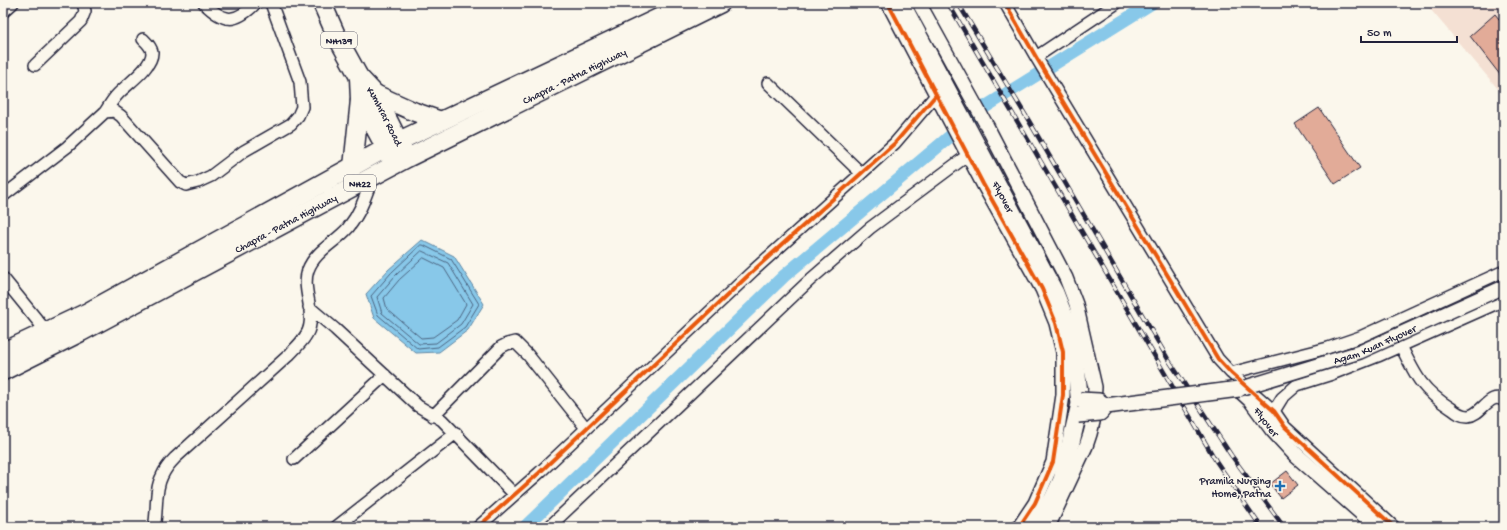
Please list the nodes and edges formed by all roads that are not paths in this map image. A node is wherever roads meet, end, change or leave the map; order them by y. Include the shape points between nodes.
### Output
1 (13, 3) edge
2 (83, 3) edge
3 (204, 3) edge
4 (256, 3) edge
5 (271, 3) edge
6 (322, 3) edge
7 (690, 3) edge
8 (721, 3) edge
9 (888, 3) edge
10 (901, 3) edge
11 (919, 3) edge
12 (1005, 3) edge
13 (1117, 3) edge
14 (3, 12) edge
15 (143, 39) dead end
16 (1036, 57) junction
17 (35, 65) dead end
18 (768, 83) dead end
19 (936, 95) junction
20 (368, 97) junction
21 (105, 112) junction
22 (441, 121) junction
23 (392, 145) junction
24 (966, 149) junction
25 (401, 161) junction
26 (352, 167) junction
27 (861, 173) junction
28 (373, 176) junction
29 (3, 196) edge
30 (1504, 271) edge
31 (3, 278) edge
32 (1504, 287) edge
33 (1504, 300) edge
34 (309, 307) junction
35 (46, 331) junction
36 (1401, 346) junction
37 (3, 352) edge
38 (3, 371) edge
39 (1231, 373) junction
40 (385, 375) junction
41 (1240, 389) junction
42 (1504, 401) edge
43 (1079, 407) junction
44 (1274, 411) junction
45 (434, 416) junction
46 (586, 428) junction
47 (456, 433) junction
48 (294, 458) dead end
49 (514, 494) junction
50 (349, 523) edge
51 (154, 527) edge
52 (336, 527) edge
53 (478, 527) edge
54 (549, 527) edge
55 (1019, 527) edge
56 (1036, 527) edge
57 (1048, 527) edge
58 (1378, 527) edge
59 (1394, 527) edge

1 - 14 street
2 - 17 street via 85,11 81,21
3 - 4 street via 225,19 247,12
5 - 21 street via 300,82 302,107 291,124 244,151 211,176 186,185 180,182 121,116 114,111
6 - 20 highway, Kumhrar Road / NH139
7 - 22 highway, Chapra - Patna Highway / NH22
8 - 25 highway, Chapra - Patna Highway / NH22
9 - 19 street
10 - 43 main road, Flyover via 1055,293 1070,336 1076,366
11 - 57 street via 968,89 1073,293 1091,365 1095,387 1090,434
12 - 16 street
13 - 16 street
15 - 21 street via 152,52 150,60
16 - 39 street via 1218,359
18 - 27 street
19 - 24 street
19 - 27 street via 895,143
20 - 22 highway
20 - 23 highway, Kumhrar Road / NH139
20 - 26 highway
21 - 29 street via 67,147
22 - 23 highway, Chapra - Patna Highway / NH22
23 - 25 highway, Kumhrar Road / NH139
23 - 26 highway, Chapra - Patna Highway / NH22
24 - 54 street via 810,280
24 - 55 street via 1042,289 1056,323 1063,352 1063,395 1053,462 1035,503
25 - 28 highway, Chapra - Patna Highway / NH22
26 - 35 highway, Chapra - Patna Highway / NH22 via 82,316
27 - 46 street
28 - 34 street via 363,206 355,218 347,229 318,254 308,269 306,283
28 - 38 highway, Chapra - Patna Highway / NH22
30 - 39 street via 1343,344
31 - 35 street
32 - 41 street, Agam Kuan Flyover, bridge via 1360,352
33 - 36 street
34 - 40 street
34 - 51 street via 310,324 306,335 294,349 167,468 158,489
35 - 37 highway, Chapra - Patna Highway / NH22
36 - 42 street via 1422,386 1460,416 1470,416 1479,412 1495,398
36 - 44 street via 1297,385 1282,398
39 - 44 street
40 - 45 street via 418,406
40 - 48 street
41 - 43 main road, bridge via 1106,406 1100,400
41 - 58 main road, Flyover via 1296,455
43 - 56 main road, Flyover via 1062,480
44 - 59 street via 1284,427
45 - 46 street via 501,347 515,342
45 - 47 street
46 - 49 street
47 - 49 street
47 - 50 street
49 - 53 street
50 - 52 street

